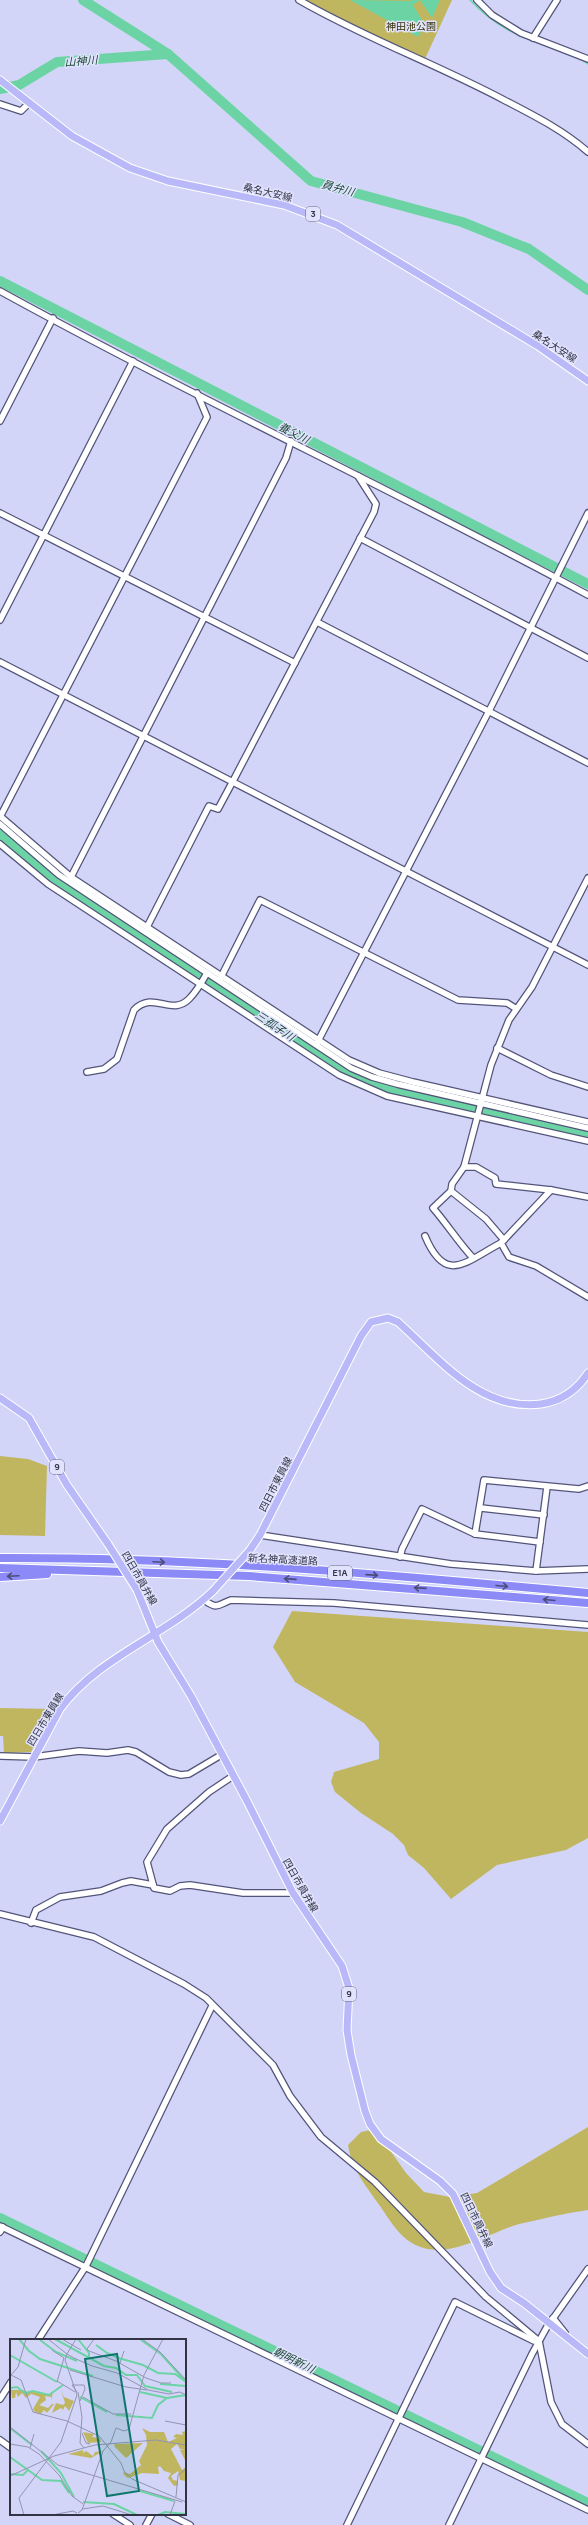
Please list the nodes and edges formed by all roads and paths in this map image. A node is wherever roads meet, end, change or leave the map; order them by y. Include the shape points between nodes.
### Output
1 (299, 0) edge
2 (476, 0) edge
3 (557, 0) edge
4 (533, 38) junction
5 (588, 59) edge
6 (0, 80) edge
7 (29, 103) junction
8 (0, 104) edge
9 (588, 152) edge
10 (0, 291) edge
11 (53, 318) junction
12 (133, 361) junction
13 (588, 381) edge
14 (197, 393) junction
15 (0, 421) edge
16 (291, 442) junction
17 (356, 474) junction
18 (0, 513) edge
19 (588, 513) edge
20 (44, 536) junction
21 (360, 538) junction
22 (558, 576) junction
23 (124, 577) junction
24 (588, 595) edge
25 (205, 616) junction
26 (0, 620) edge
27 (317, 622) junction
28 (530, 628) junction
29 (588, 658) edge
30 (0, 662) edge
31 (295, 664) junction
32 (63, 694) junction
33 (489, 711) junction
34 (144, 736) junction
35 (588, 763) edge
36 (233, 782) junction
37 (0, 816) edge
38 (0, 824) edge
39 (0, 844) edge
40 (406, 870) junction
41 (71, 877) junction
42 (588, 878) edge
43 (148, 927) junction
44 (553, 947) junction
45 (364, 953) junction
46 (588, 964) edge
47 (207, 973) junction
48 (220, 978) junction
49 (200, 985) junction
50 (515, 1008) junction
51 (317, 1043) junction
52 (497, 1048) junction
53 (87, 1072) dead end
54 (588, 1087) edge
55 (481, 1097) junction
56 (480, 1103) junction
57 (477, 1116) junction
58 (588, 1122) edge
59 (588, 1128) edge
60 (588, 1141) edge
61 (464, 1168) junction
62 (552, 1190) junction
63 (451, 1191) junction
64 (588, 1198) edge
65 (425, 1236) dead end
66 (502, 1241) junction
67 (473, 1258) junction
68 (588, 1297) edge
69 (588, 1373) edge
70 (0, 1398) edge
71 (588, 1486) edge
72 (547, 1487) junction
73 (480, 1508) junction
74 (544, 1515) junction
75 (475, 1534) junction
76 (260, 1535) junction
77 (540, 1542) junction
78 (0, 1554) edge
79 (400, 1557) junction
80 (0, 1558) edge
81 (92, 1559) junction
82 (0, 1568) edge
83 (588, 1569) edge
84 (536, 1571) junction
85 (150, 1572) junction
86 (0, 1577) edge
87 (588, 1593) edge
88 (204, 1600) junction
89 (588, 1603) edge
90 (588, 1625) edge
91 (156, 1633) junction
92 (221, 1755) junction
93 (0, 1756) edge
94 (34, 1757) junction
95 (233, 1776) junction
96 (0, 1820) edge
97 (153, 1885) junction
98 (293, 1894) junction
99 (0, 1914) edge
100 (31, 1923) junction
101 (212, 2006) junction
102 (1, 2228) edge
103 (88, 2263) junction
104 (588, 2269) edge
105 (548, 2325) dead end
106 (568, 2337) junction
107 (39, 2339) edge
108 (539, 2341) junction
109 (588, 2354) edge
110 (10, 2384) edge
111 (0, 2399) edge
112 (402, 2415) junction
113 (0, 2440) edge
114 (588, 2444) edge
115 (10, 2447) edge
116 (482, 2456) junction
117 (588, 2510) edge
118 (115, 2515) edge
119 (151, 2515) edge
120 (170, 2515) edge
121 (130, 2525) edge
122 (146, 2525) edge
123 (190, 2525) edge
124 (348, 2525) edge
125 (449, 2525) edge

1 - 9 street via 346,26 476,85 554,126
2 - 4 street via 492,15
3 - 4 street
4 - 5 street
6 - 7 main road, 桑名大安線 / 3
7 - 8 street via 21,111
7 - 13 main road, 桑名大安線 / 3 via 82,142 130,168 168,181 291,207 337,225 538,346
10 - 11 street
11 - 12 street
11 - 15 street
12 - 14 street
12 - 20 street
14 - 16 street
14 - 23 street via 207,417
16 - 17 street
16 - 25 street via 286,458
17 - 21 street via 376,504
17 - 22 street
18 - 20 street
19 - 22 street
20 - 23 street
20 - 26 street
21 - 27 street
21 - 28 street
22 - 24 street
22 - 28 street
23 - 25 street
23 - 32 street
25 - 31 street
25 - 34 street
27 - 31 street
27 - 33 street
28 - 29 street
28 - 33 street
30 - 32 street
31 - 36 street
32 - 34 street
32 - 37 street
33 - 35 street
33 - 40 street
34 - 36 street
34 - 41 street
36 - 40 street
36 - 43 street via 218,809 210,806
37 - 41 street
38 - 47 street via 59,874
39 - 49 street via 48,884
40 - 44 street
40 - 45 street
41 - 43 street
42 - 44 street
43 - 48 street
44 - 46 street
44 - 50 street via 532,987
45 - 48 street via 260,900
45 - 50 street via 458,1000 507,1003
45 - 51 street
47 - 48 street
47 - 49 street
48 - 51 street
49 - 53 street via 190,999 176,1006 154,1002 140,1004 134,1010 117,1059 104,1069
49 - 57 street via 309,1057 367,1089 387,1096
50 - 52 street
51 - 55 street via 379,1073
51 - 56 street via 351,1068 372,1077
52 - 54 street via 551,1075
52 - 55 street
55 - 56 street
55 - 58 street
56 - 57 street
56 - 59 street
57 - 60 street
57 - 61 street
61 - 62 street via 476,1167 494,1178 496,1184
61 - 63 street via 452,1184
62 - 64 street
62 - 66 street
63 - 66 street via 486,1219
63 - 67 street via 433,1208
65 - 67 street via 438,1260 448,1266 461,1265
66 - 67 street
66 - 68 street via 509,1257 536,1266
69 - 76 main road, 四日市東員線 via 577,1387 564,1396 548,1402 524,1406 499,1402 481,1394 398,1322 388,1318 371,1322 361,1336
70 - 91 main road, 四日市員弁線 / 9, bridge via 29,1418 67,1485 138,1590
71 - 72 street via 579,1489
72 - 73 street via 484,1480
72 - 74 street
73 - 74 street
73 - 75 street
74 - 77 street
75 - 77 street
75 - 79 street via 422,1509
76 - 79 street
76 - 88 main road, 四日市東員線, bridge via 250,1550
77 - 84 street
78 - 81 highway
79 - 84 street
80 - 81 highway, 新名神高速道路 / E1A
81 -> 87 highway, 新名神高速道路 / E1A via 331,1572
82 - 85 highway, 新名神高速道路 / E1A
83 - 84 street
85 -> 86 highway
89 -> 85 highway, 新名神高速道路 / E1A via 316,1581
88 - 90 street via 215,1606 231,1600 334,1603
88 - 91 main road, 四日市東員線
91 - 92 main road, 四日市員弁線 / 9 via 161,1647 191,1696
91 - 94 main road, 四日市東員線 via 96,1671 81,1684 60,1710
92 - 94 street via 189,1774 181,1775 169,1772 136,1752 128,1750 107,1753 79,1751
92 - 95 main road, 四日市員弁線 / 9
93 - 94 street
94 - 96 main road, 四日市東員線
95 - 97 street via 209,1792 167,1828 147,1862
95 - 98 main road, 四日市員弁線 / 9
97 - 98 street via 162,1891 190,1885 243,1893
97 - 100 street via 131,1881 101,1890 60,1897 36,1910
98 - 106 main road, 四日市員弁線 / 9 via 342,1966 347,1978 347,2030 351,2055 370,2124 381,2139 440,2181 453,2194 490,2272 501,2288
99 - 100 street
100 - 101 street via 94,1937 196,1991
101 - 103 street
101 - 108 street via 273,2065 276,2075 321,2137 375,2182 486,2298
102 - 103 street
103 - 107 street
103 - 112 street
104 - 106 street via 552,2319
105 - 108 street
106 - 109 main road, 四日市員弁線 / 9
108 - 112 street via 534,2341 456,2302
108 - 114 street via 551,2402 562,2424
108 - 116 street
110 - 111 street
112 - 116 street
112 - 124 street
113 - 115 street
116 - 117 street
116 - 125 street
118 - 121 street
119 - 122 street
120 - 123 street

